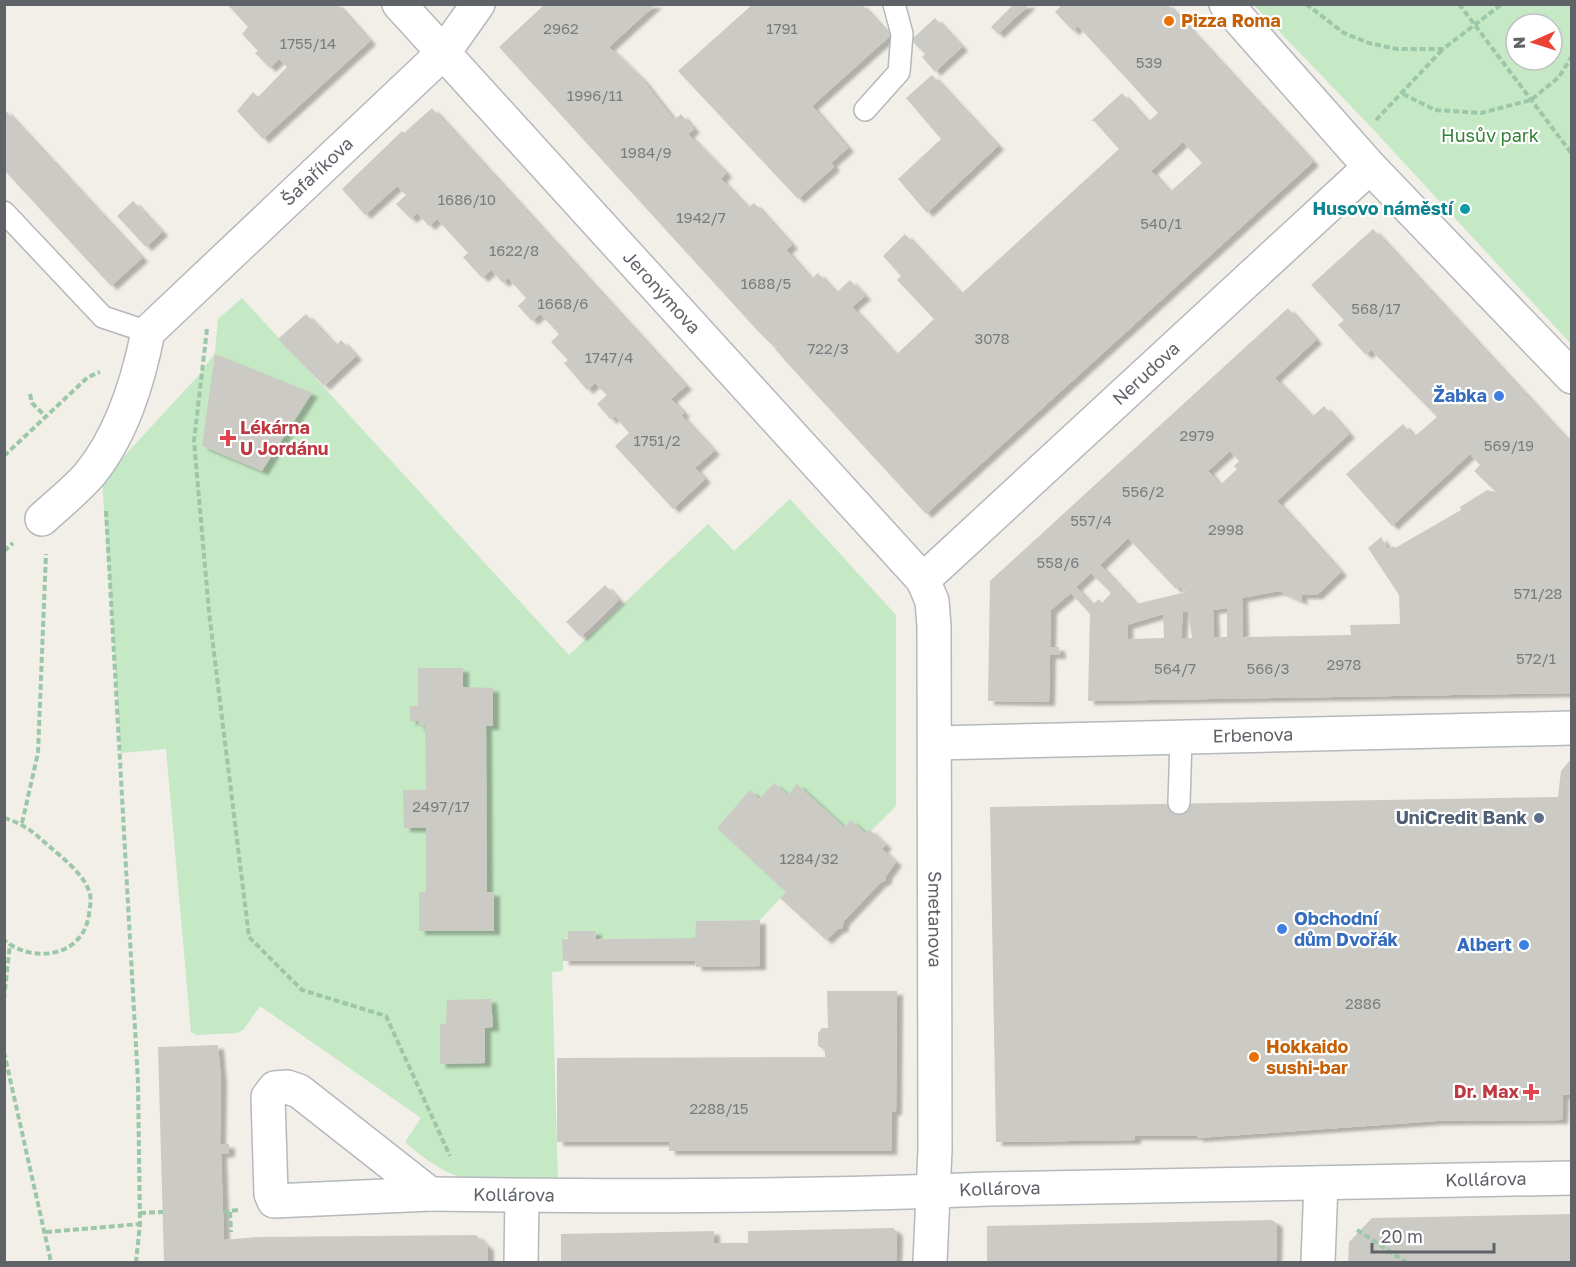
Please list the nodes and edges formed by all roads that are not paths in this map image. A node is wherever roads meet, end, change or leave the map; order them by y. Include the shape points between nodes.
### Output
1 (399, 4) edge
2 (478, 4) edge
3 (894, 4) edge
4 (1226, 4) edge
5 (444, 52) junction
6 (865, 110) dead end
7 (1370, 166) junction
8 (4, 212) edge
9 (148, 332) junction
10 (1572, 377) edge
11 (42, 519) road end
12 (923, 580) junction
13 (1572, 728) edge
14 (1181, 739) junction
15 (935, 743) junction
16 (1179, 803) dead end
17 (1572, 1178) edge
18 (1321, 1183) junction
19 (933, 1191) junction
20 (430, 1194) junction
21 (522, 1196) junction
22 (521, 1263) edge
23 (930, 1263) edge
24 (1318, 1263) edge

1 - 5 street, Jeronýmova
2 - 5 street, Šafaříkova
3 - 6 lane via 902,34 899,72
4 - 7 street
5 - 9 street, Šafaříkova
5 - 12 street, Jeronýmova
7 - 10 street
7 - 12 street, Nerudova
8 - 9 lane via 103,316
9 - 11 street via 138,380 110,440 89,475
12 - 15 street, Smetanova via 932,601 934,626
13 - 14 street, Erbenova
14 - 15 street, Erbenova
14 - 16 lane
15 - 19 street, Smetanova
17 - 18 street, Kollárova
18 - 19 street, Kollárova
18 - 24 street
19 - 21 street, Kollárova
19 - 23 street, Smetanova
20 - 20 street, Kollárova via 299,1091 275,1088 268,1097 274,1202
20 - 21 street, Kollárova
21 - 22 street

